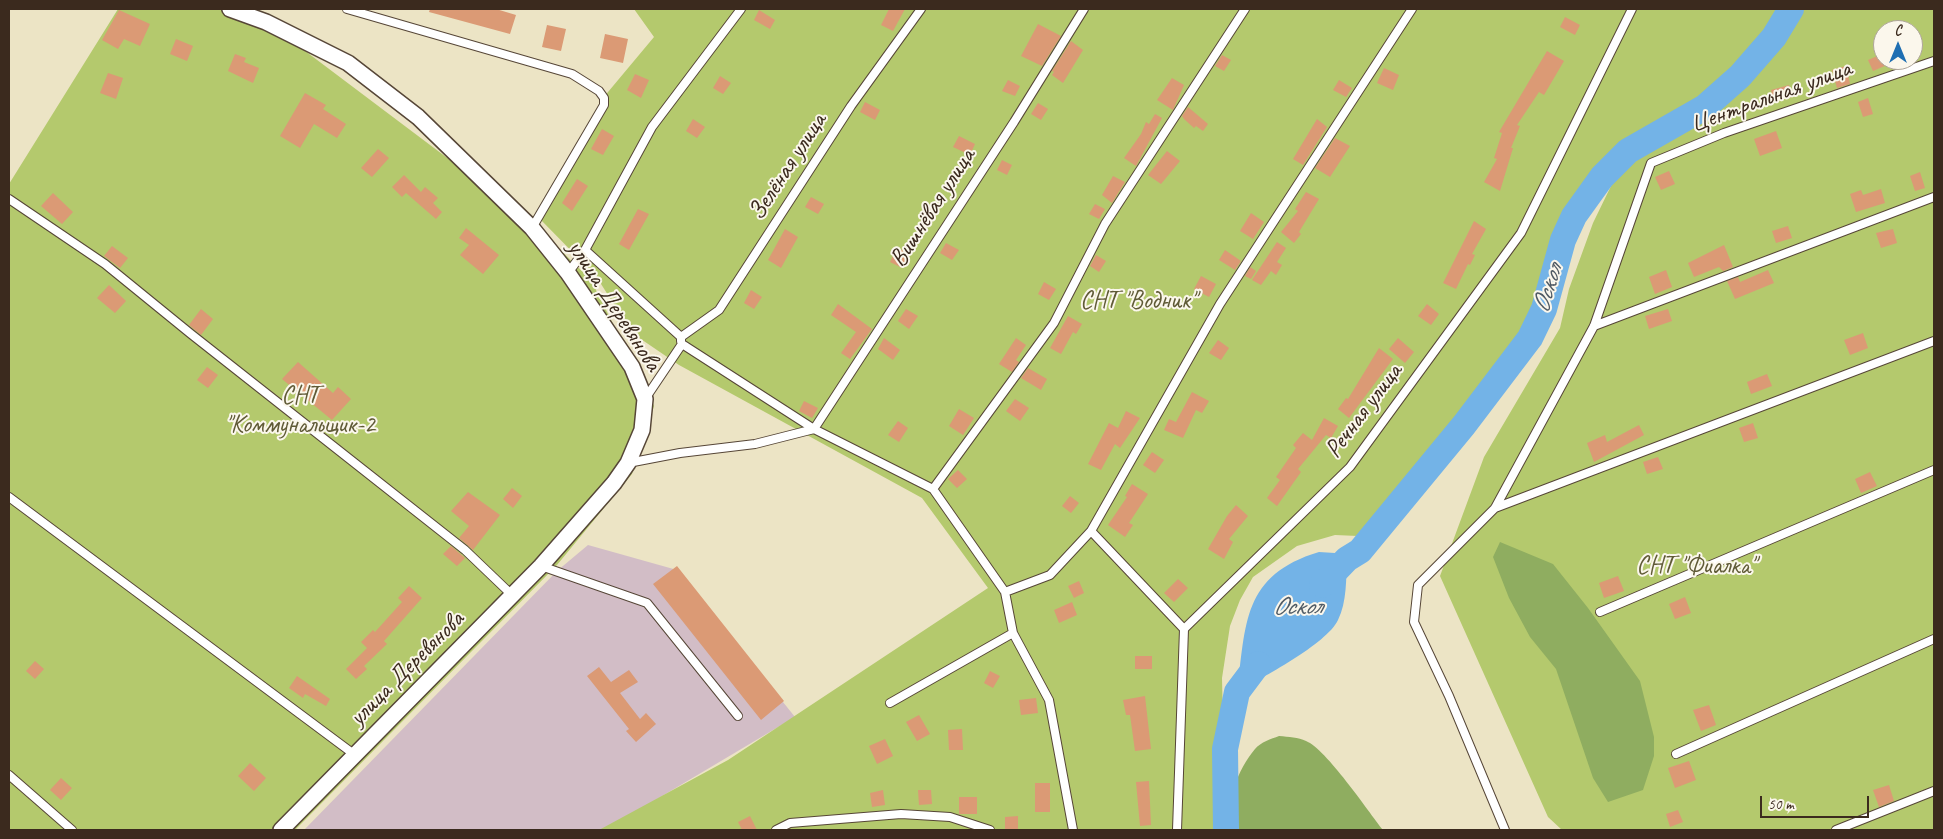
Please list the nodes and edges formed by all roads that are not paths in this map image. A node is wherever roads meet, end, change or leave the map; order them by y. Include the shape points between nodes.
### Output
1 (230, 9) edge
2 (347, 9) edge
3 (921, 9) edge
4 (1084, 9) edge
5 (1245, 9) edge
6 (1412, 9) edge
7 (1632, 9) edge
8 (738, 10) edge
9 (269, 15) edge
10 (1934, 61) edge
11 (1934, 197) edge
12 (9, 198) edge
13 (532, 228) junction
14 (585, 250) junction
15 (568, 273) junction
16 (1594, 326) junction
17 (681, 341) junction
18 (1934, 341) edge
19 (645, 400) junction
20 (814, 429) junction
21 (628, 463) junction
22 (1934, 470) edge
23 (933, 489) junction
24 (9, 497) edge
25 (1494, 508) junction
26 (1091, 531) junction
27 (541, 566) junction
28 (1005, 592) junction
29 (512, 595) junction
30 (1600, 612) dead end
31 (1184, 630) junction
32 (1014, 633) junction
33 (1934, 639) edge
34 (890, 703) dead end
35 (738, 716) dead end
36 (1676, 754) dead end
37 (355, 755) junction
38 (9, 775) edge
39 (1934, 790) edge
40 (72, 830) edge
41 (281, 830) edge
42 (776, 830) edge
43 (990, 830) edge
44 (1073, 830) edge
45 (1177, 830) edge
46 (1505, 830) edge
47 (1836, 830) edge

1 - 9 street, улица Деревянова
2 - 13 lane via 572,74 599,91 604,105
3 - 17 lane, Зелёная улица via 851,106 719,310
4 - 20 lane, Вишнёвая улица
5 - 23 lane via 1105,224 1054,323
6 - 26 lane via 1220,304
7 - 31 lane, Речная улица via 1521,233 1350,467
8 - 14 lane via 652,127
9 - 13 street, улица Деревянова via 348,63 418,117
10 - 16 lane, Центральная улица via 1724,133 1651,163
11 - 16 lane
12 - 29 lane via 105,264 464,550
13 - 15 street, улица Деревянова
14 - 15 lane
14 - 17 lane
15 - 19 street, улица Деревянова via 632,367
16 - 25 lane
17 - 19 lane
17 - 20 lane
18 - 25 lane
19 - 21 street, улица Деревянова via 642,430
20 - 21 lane via 755,444
20 - 23 lane
21 - 27 street, улица Деревянова
22 - 30 lane
23 - 28 lane
24 - 37 lane
25 - 46 lane via 1418,586 1414,622
26 - 28 lane via 1050,575
26 - 31 lane
27 - 29 street, улица Деревянова
27 - 35 lane via 647,603
28 - 32 lane
29 - 37 street, улица Деревянова
31 - 45 lane
32 - 34 lane
32 - 44 lane via 1049,700
33 - 36 lane
37 - 41 street, улица Деревянова
38 - 40 lane
39 - 47 lane
42 - 43 lane via 790,823 901,814 950,817

